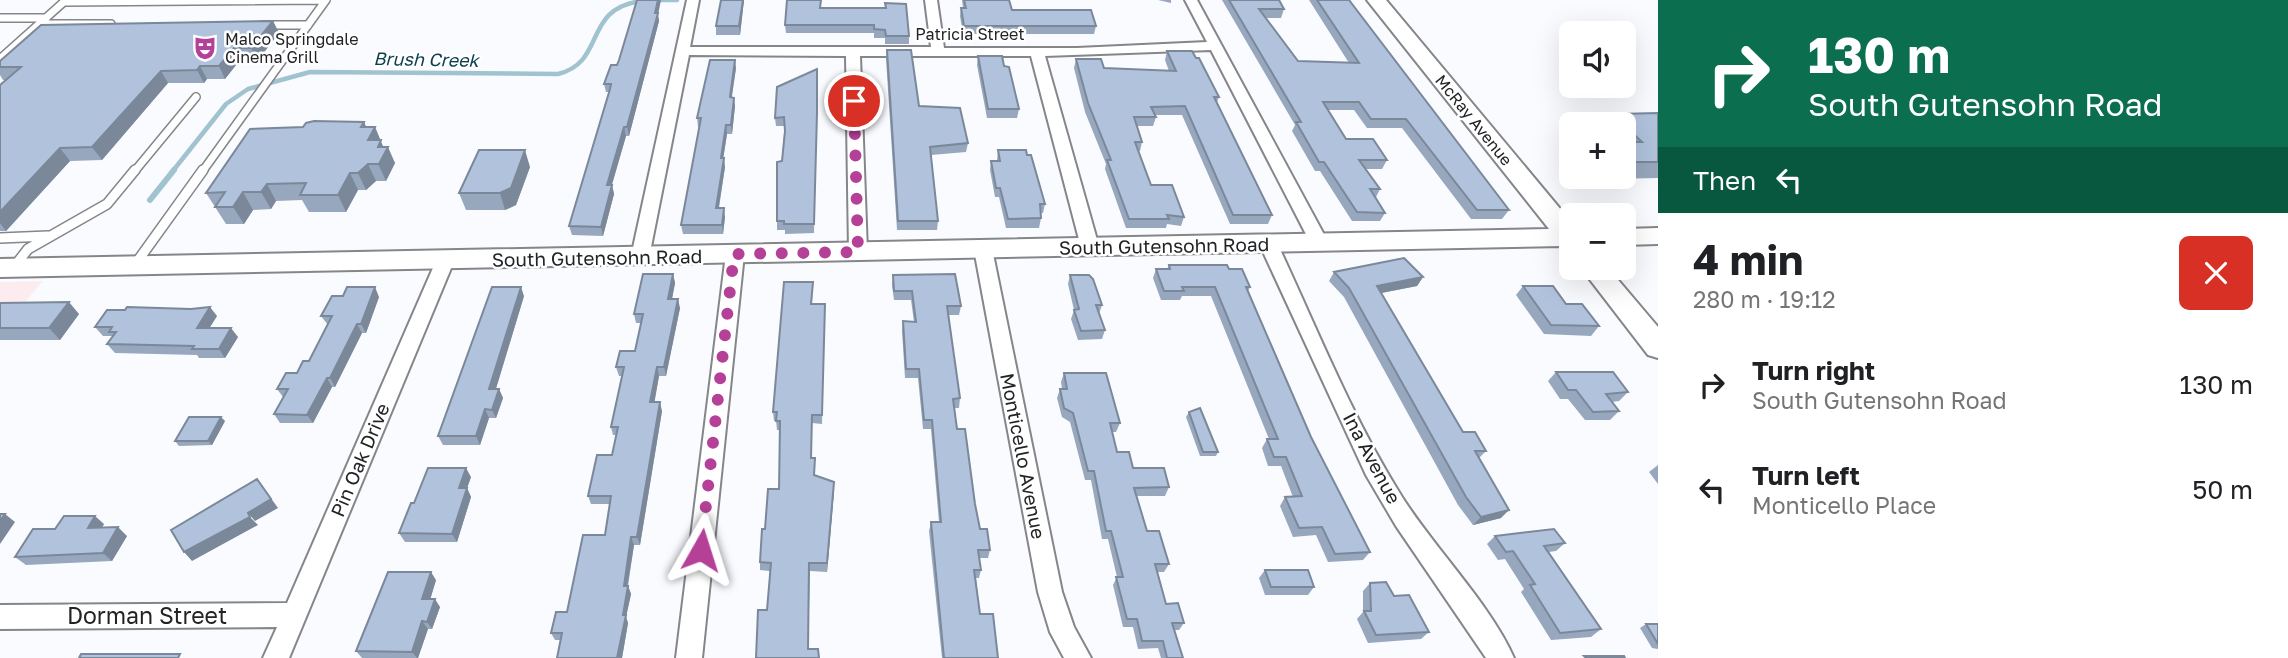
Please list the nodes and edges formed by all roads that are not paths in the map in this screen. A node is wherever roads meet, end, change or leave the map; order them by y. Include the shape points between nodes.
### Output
1 (326, 0) edge
2 (931, 0) edge
3 (1191, 0) edge
4 (1376, 0) edge
5 (65, 1) edge
6 (693, 2) edge
7 (0, 18) edge
8 (46, 18) junction
9 (40, 24) junction
10 (120, 24) edge
11 (254, 24) edge
12 (308, 25) junction
13 (1216, 46) junction
14 (683, 51) junction
15 (853, 51) junction
16 (938, 51) junction
17 (1037, 52) junction
18 (0, 59) edge
19 (196, 97) dead end
20 (1559, 223) edge
21 (48, 236) junction
22 (1658, 236) edge
23 (1636, 237) edge
24 (0, 238) edge
25 (1559, 238) edge
26 (1319, 242) junction
27 (1268, 243) junction
28 (1090, 247) junction
29 (983, 249) junction
30 (858, 252) junction
31 (734, 254) junction
32 (640, 257) junction
33 (444, 261) junction
34 (134, 266) junction
35 (7, 268) edge
36 (1604, 280) edge
37 (1658, 347) edge
38 (295, 615) junction
39 (0, 617) edge
40 (276, 658) edge
41 (689, 658) edge
42 (1077, 658) edge
43 (1501, 658) edge

1 - 5 lane
1 - 12 lane
2 - 16 street
3 - 13 street
4 - 20 street, McRay Avenue
5 - 8 lane
6 - 14 street
7 - 8 lane
8 - 9 lane
9 - 10 lane
9 - 18 lane
11 - 12 lane
12 - 34 lane
13 - 17 street, Patricia Street
13 - 26 street
14 - 15 street, Patricia Street
14 - 32 street
15 - 16 street, Patricia Street
15 - 30 street
16 - 17 street, Patricia Street
17 - 28 street
19 - 21 lane via 107,204
21 - 24 lane
21 - 35 lane
22 - 23 street
25 - 26 street, South Gutensohn Road
26 - 27 street, South Gutensohn Road
27 - 28 street, South Gutensohn Road
27 - 43 street, Ina Avenue via 1392,501
28 - 29 street, South Gutensohn Road
29 - 30 street, South Gutensohn Road
29 - 42 street, Monticello Avenue via 1050,592
30 - 31 street, South Gutensohn Road
31 - 32 street, South Gutensohn Road
31 - 41 street
32 - 33 street, South Gutensohn Road
33 - 34 street, South Gutensohn Road
33 - 38 street, Pin Oak Drive
34 - 35 street, South Gutensohn Road
36 - 37 street
38 - 39 street, Dorman Street
38 - 40 street, Pin Oak Drive

